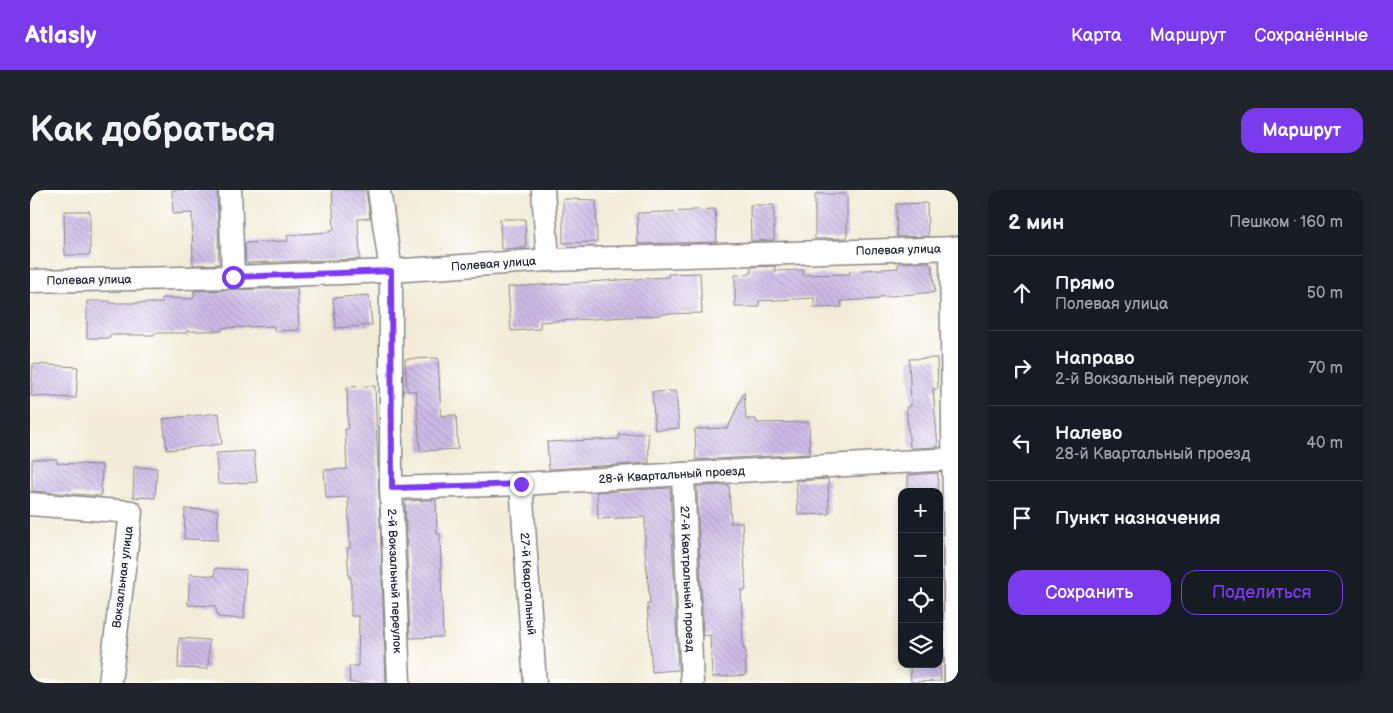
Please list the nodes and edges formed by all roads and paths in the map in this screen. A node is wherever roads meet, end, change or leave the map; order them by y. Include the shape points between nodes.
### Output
1 (230, 190) edge
2 (379, 190) edge
3 (543, 190) edge
4 (954, 248) edge
5 (548, 260) junction
6 (391, 271) junction
7 (233, 277) junction
8 (30, 281) edge
9 (953, 459) junction
10 (683, 474) junction
11 (521, 484) junction
12 (392, 488) junction
13 (30, 504) edge
14 (110, 683) edge
15 (399, 683) edge
16 (535, 683) edge
17 (692, 683) edge
18 (956, 683) edge

1 - 7 street
2 - 6 street, 2-й Вокзальный переулок
3 - 5 street
4 - 5 street, Полевая улица
4 - 9 street
5 - 6 street, Полевая улица
6 - 7 street, Полевая улица
6 - 12 street, 2-й Вокзальный переулок
7 - 8 street, Полевая улица
9 - 10 street, 28-й Квартальный проезд
9 - 18 street
10 - 11 street, 28-й Квартальный проезд
10 - 17 street, 27-й Кватральный проезд
11 - 12 street, 28-й Квартальный проезд
11 - 16 street, 27-й Квартальный
12 - 15 street, 2-й Вокзальный переулок
13 - 14 street, Вокзальная улица via 131,512

